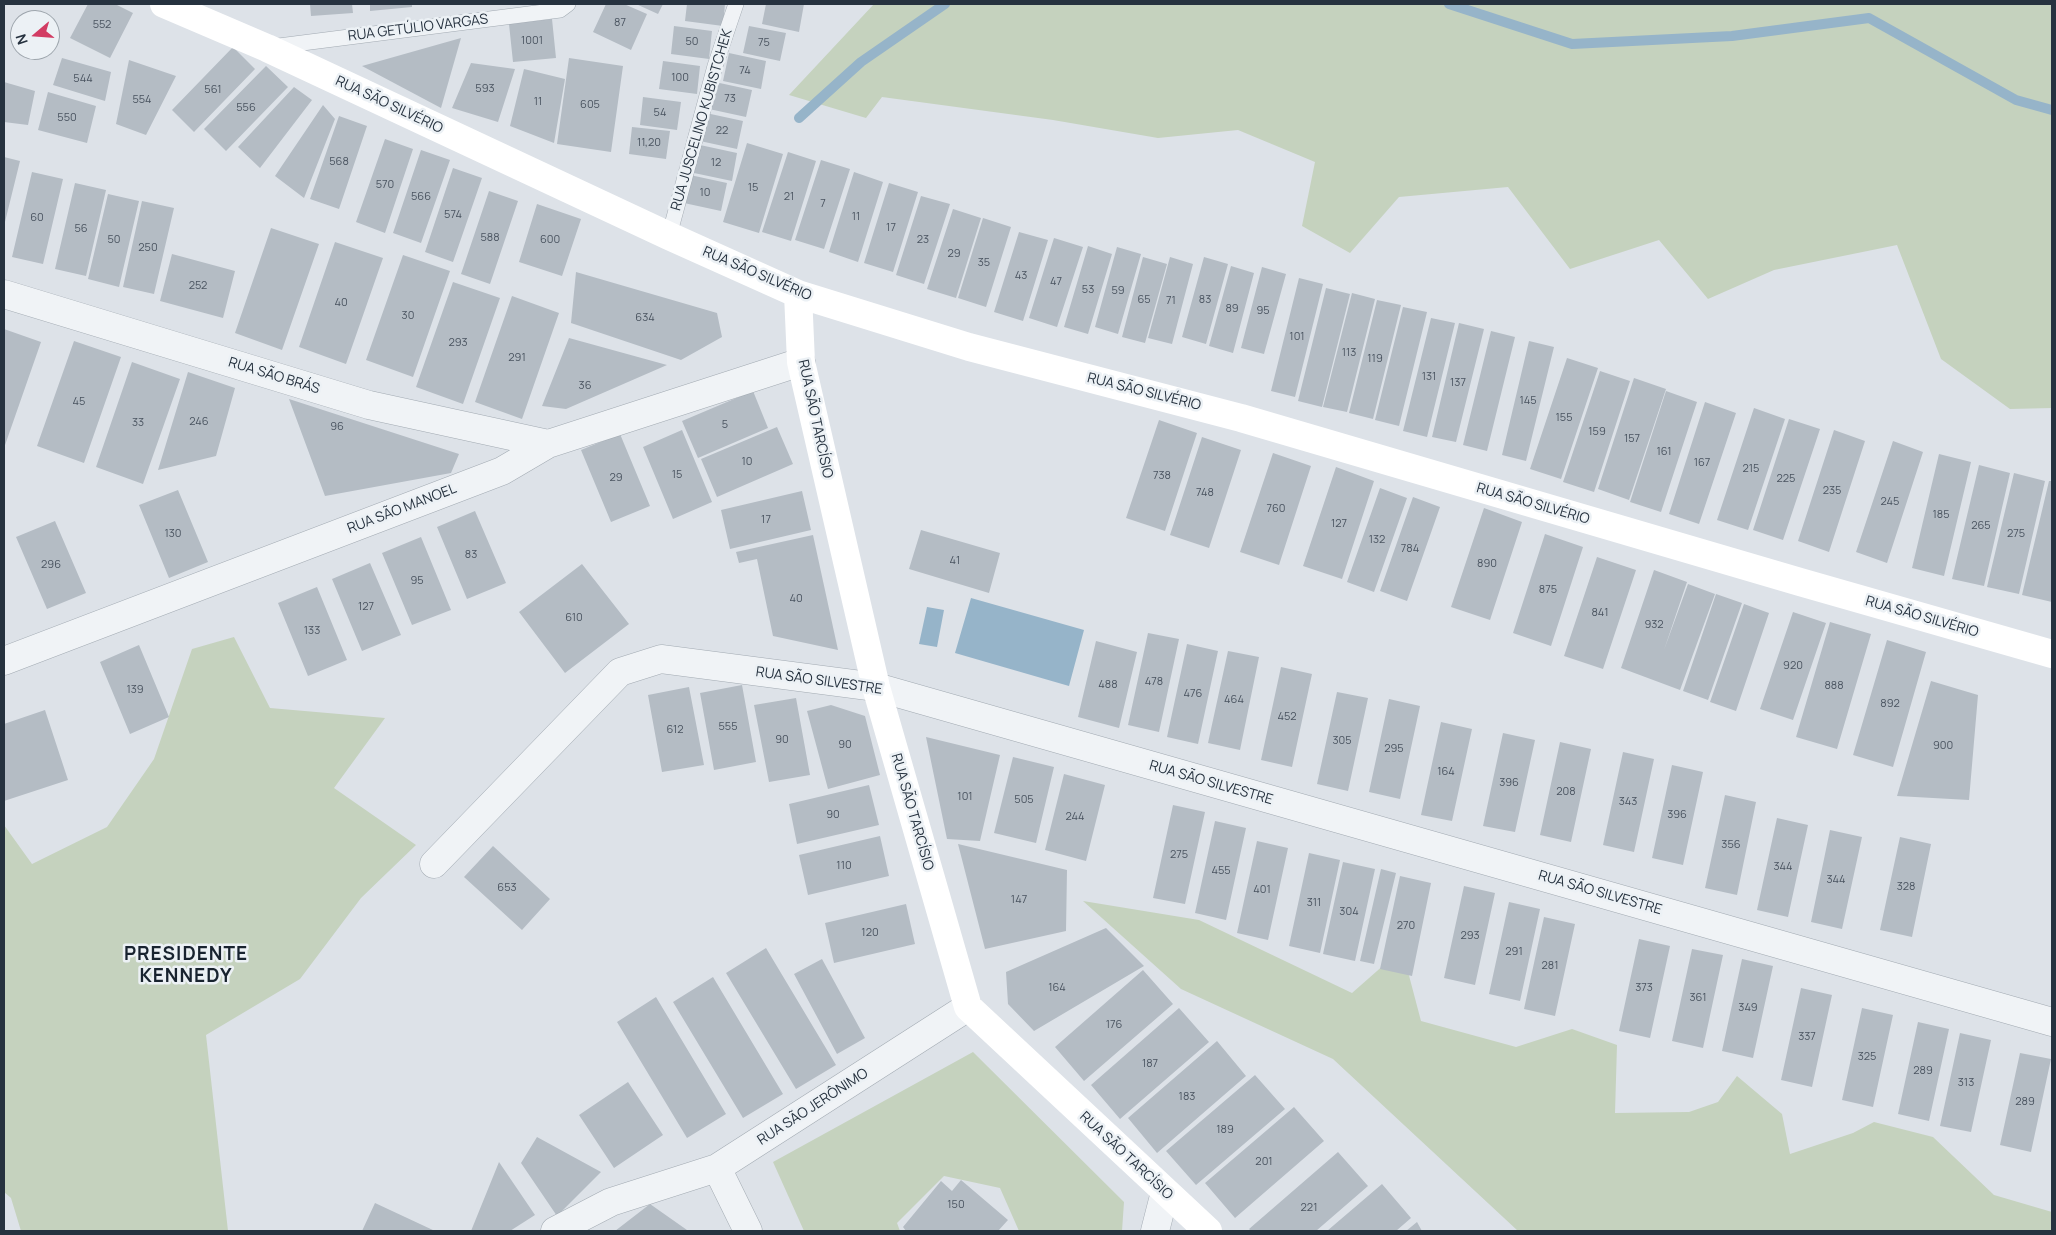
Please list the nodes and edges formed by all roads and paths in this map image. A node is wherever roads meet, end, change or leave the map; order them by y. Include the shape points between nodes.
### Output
1 (164, 4) edge
2 (736, 4) edge
3 (562, 6) edge
4 (267, 48) junction
5 (668, 236) junction
6 (4, 294) edge
7 (798, 294) junction
8 (801, 362) junction
9 (548, 444) junction
10 (2052, 654) edge
11 (4, 661) edge
12 (876, 687) junction
13 (434, 864) dead end
14 (968, 1007) junction
15 (2052, 1022) edge
16 (717, 1168) junction
17 (1165, 1192) junction
18 (555, 1231) edge
19 (748, 1231) edge
20 (1155, 1231) edge
21 (1208, 1231) edge

1 - 4 street, RUA SÃO SILVÉRIO
2 - 5 lane, RUA JUSCELINO KUBISTCHEK via 715,66
3 - 4 lane, RUA GETÚLIO VARGAS
4 - 5 street, RUA SÃO SILVÉRIO
5 - 7 street, RUA SÃO SILVÉRIO
6 - 9 street, RUA SÃO BRÁS via 369,405
7 - 8 street, RUA SÃO TARCÍSIO
7 - 10 street, RUA SÃO SILVÉRIO via 969,347 1242,418
8 - 9 street, RUA SÃO MANOEL
8 - 12 street, RUA SÃO TARCÍSIO
9 - 11 street, RUA SÃO MANOEL via 502,471
12 - 13 street, RUA SÃO SILVESTRE via 662,659 620,672
12 - 14 street, RUA SÃO TARCÍSIO
12 - 15 street, RUA SÃO SILVESTRE
14 - 16 street, RUA SÃO JERÔNIMO
14 - 17 street, RUA SÃO TARCÍSIO
16 - 18 street, RUA SÃO JERÔNIMO via 611,1202
16 - 19 street
17 - 20 street
17 - 21 street, RUA SÃO TARCÍSIO

